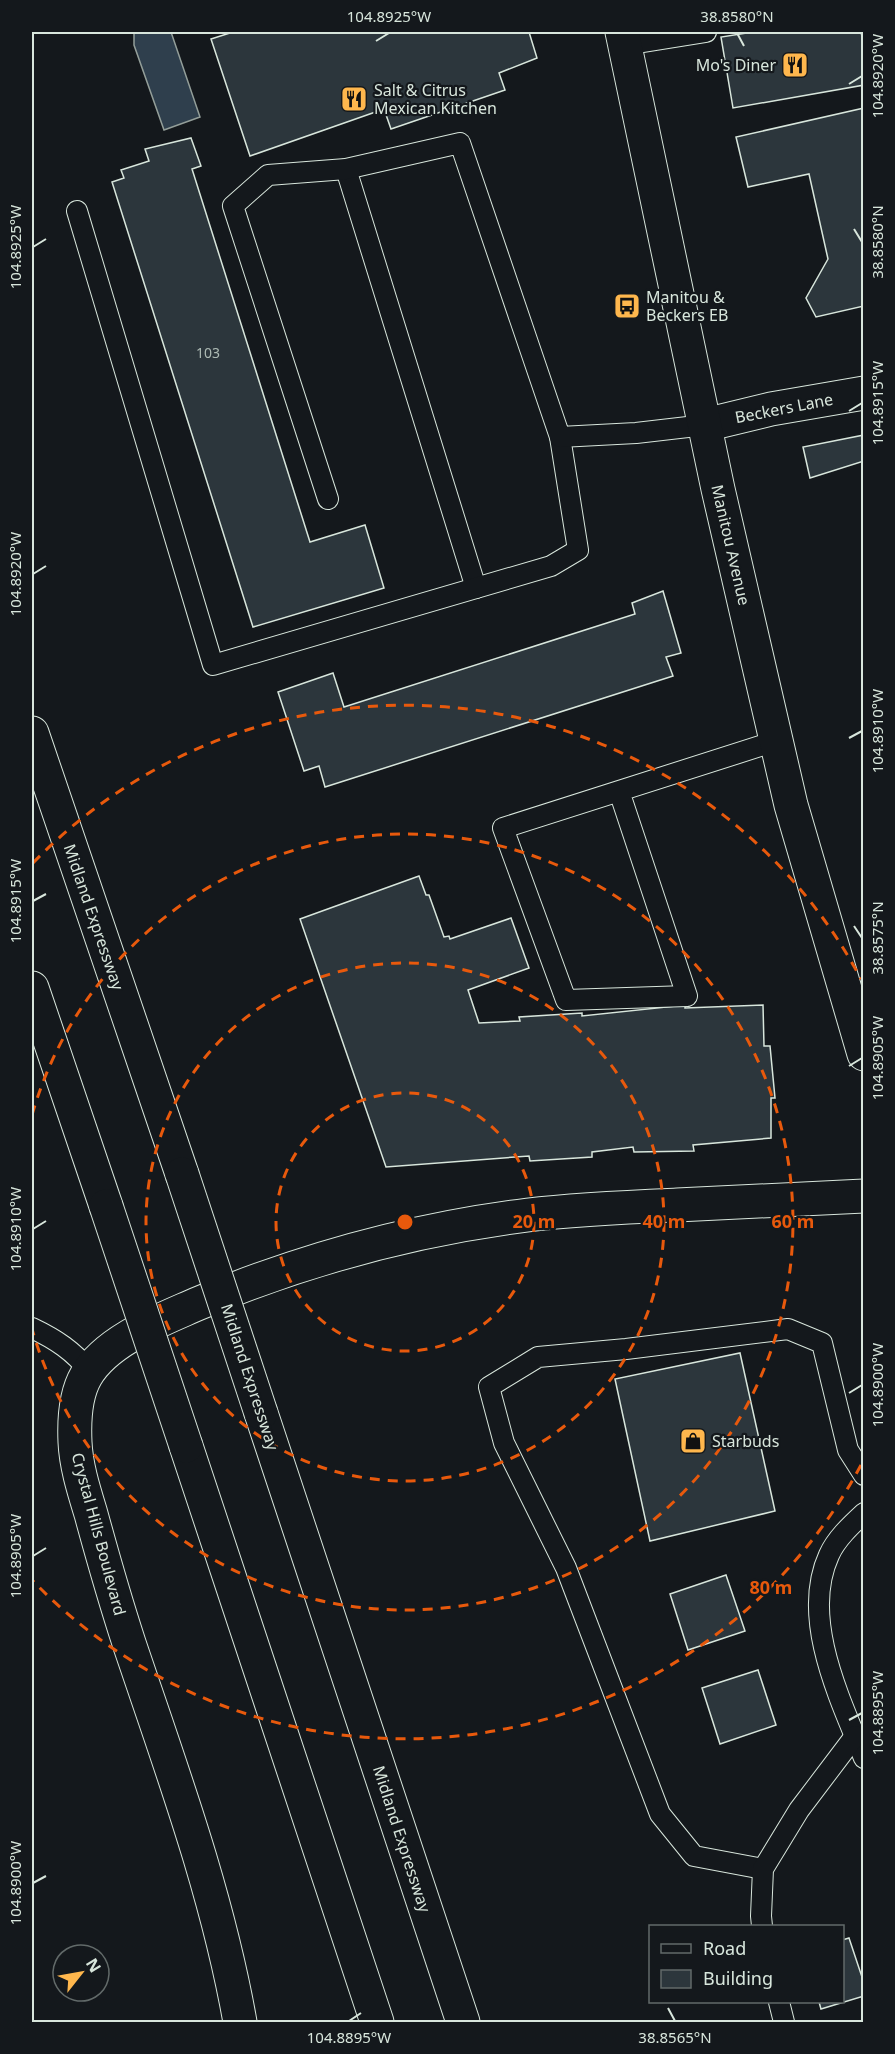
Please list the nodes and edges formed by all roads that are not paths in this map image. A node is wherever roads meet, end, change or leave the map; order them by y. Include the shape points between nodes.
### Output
1 (706, 32) edge
2 (623, 38) edge
3 (346, 169) junction
4 (77, 211) dead end
5 (864, 393) edge
6 (705, 425) junction
7 (560, 437) junction
8 (328, 499) dead end
9 (476, 588) junction
10 (32, 733) edge
11 (776, 741) junction
12 (619, 791) junction
13 (32, 988) edge
14 (864, 1054) edge
15 (864, 1196) edge
16 (32, 1328) edge
17 (90, 1372) junction
18 (864, 1474) edge
19 (864, 1513) edge
20 (855, 1736) junction
21 (864, 1758) edge
22 (763, 1869) junction
23 (762, 1925) edge
24 (779, 2003) edge
25 (240, 2022) edge
26 (377, 2022) edge
27 (463, 2022) edge
28 (784, 2022) edge

1 - 2 lane
2 - 6 main road, Manitou Avenue
3 - 7 lane via 460,143
3 - 8 lane via 268,175 233,206
3 - 9 lane
4 - 9 lane via 213,665
5 - 6 main road, Beckers Lane
6 - 7 lane
6 - 11 main road, Manitou Avenue
7 - 9 lane via 578,550 551,566
10 - 27 main road, Midland Expressway, bridge
11 - 12 lane
11 - 14 main road, Manitou Avenue
12 - 12 lane via 503,828 566,1000 687,996
13 - 26 main road, bridge
15 - 17 main road, Crystal Hills Boulevard via 528,1215 385,1242 284,1271 179,1312 110,1350
16 - 17 lane via 78,1357
17 - 25 main road, Crystal Hills Boulevard via 75,1411 75,1446 82,1484 110,1585 212,1897
18 - 22 lane via 848,1450 822,1343 788,1329 538,1358 489,1387 504,1443 566,1568 660,1814 694,1856
19 - 20 lane via 829,1554 818,1601 832,1676
20 - 21 lane
20 - 22 lane via 799,1810
22 - 23 lane
24 - 28 lane

